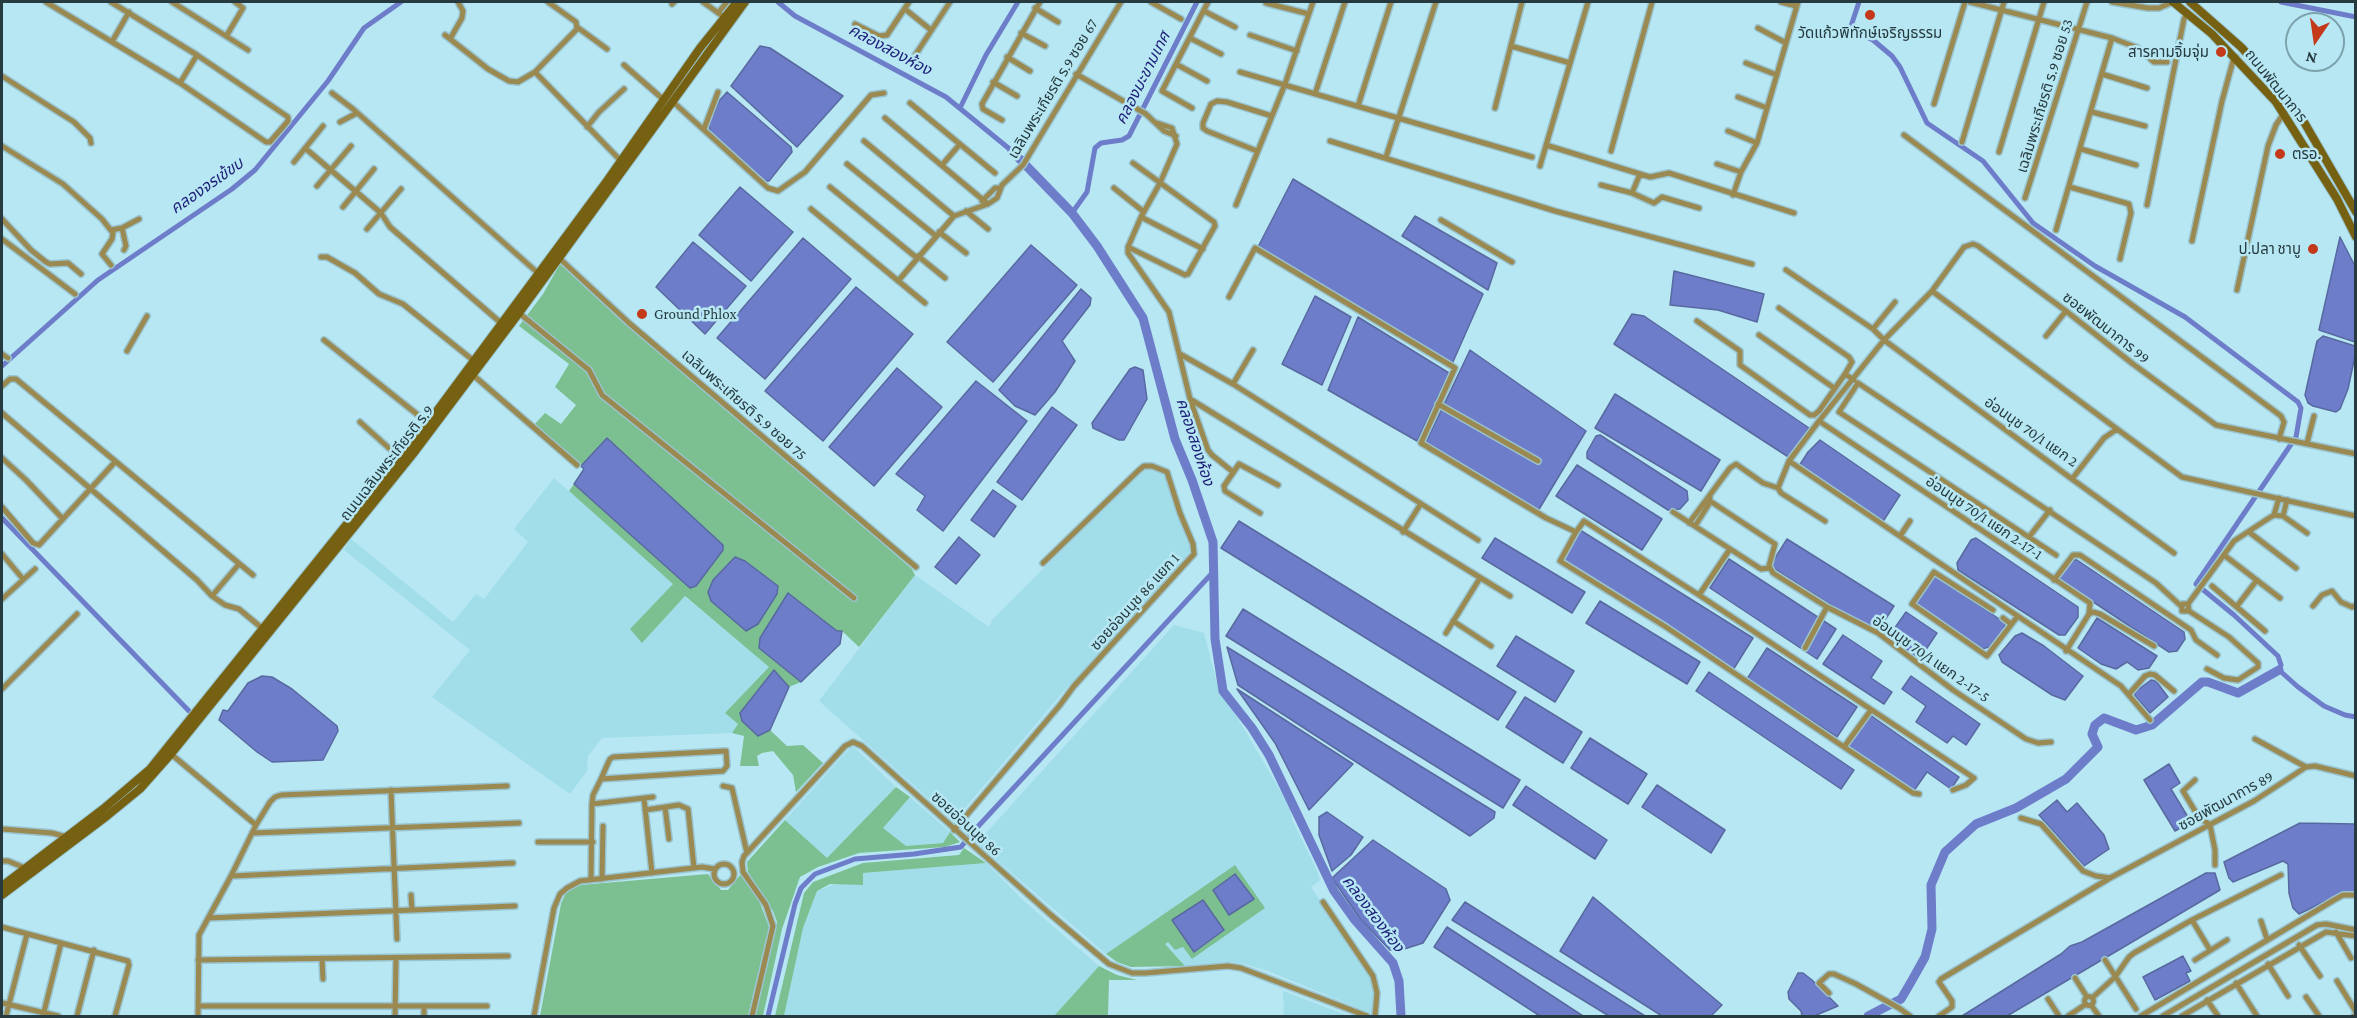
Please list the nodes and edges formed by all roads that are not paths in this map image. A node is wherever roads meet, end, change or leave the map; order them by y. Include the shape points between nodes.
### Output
1 (46, 2) edge
2 (111, 2) edge
3 (172, 2) edge
4 (236, 2) edge
5 (458, 2) edge
6 (548, 2) edge
7 (704, 2) edge
8 (909, 2) edge
9 (950, 2) edge
10 (1040, 2) edge
11 (1120, 2) edge
12 (1151, 2) edge
13 (1208, 2) edge
14 (1313, 2) edge
15 (1345, 2) edge
16 (1392, 2) edge
17 (1436, 2) edge
18 (1522, 2) edge
19 (1588, 2) edge
20 (1652, 2) edge
21 (1781, 2) edge
22 (1965, 2) edge
23 (1970, 2) edge
24 (2004, 2) edge
25 (2044, 2) edge
26 (2087, 2) edge
27 (2112, 2) edge
28 (2173, 2) edge
29 (2190, 2) edge
30 (736, 3) edge
31 (1266, 3) dead end
32 (1797, 4) edge
33 (1035, 8) junction
34 (905, 9) junction
35 (2002, 9) junction
36 (1204, 11) junction
37 (129, 12) junction
38 (1309, 14) junction
39 (2187, 14) junction
40 (721, 15) junction
41 (1181, 19) dead end
42 (2039, 19) junction
43 (1058, 22) dead end
44 (577, 24) junction
45 (855, 24) dead end
46 (1235, 27) dead end
47 (1758, 28) dead end
48 (2079, 29) junction
49 (931, 30) junction
50 (1021, 33) junction
51 (227, 35) junction
52 (1250, 35) dead end
53 (1190, 38) junction
54 (2112, 38) junction
55 (113, 40) junction
56 (1786, 43) junction
57 (1045, 46) dead end
58 (1511, 46) junction
59 (607, 49) dead end
60 (248, 50) dead end
61 (1297, 51) junction
62 (1221, 54) dead end
63 (197, 55) junction
64 (1007, 57) junction
65 (2236, 57) junction
66 (912, 60) dead end
67 (2167, 62) dead end
68 (1570, 63) junction
69 (1746, 63) dead end
70 (1176, 64) junction
71 (624, 65) dead end
72 (1030, 71) dead end
73 (535, 72) junction
74 (1240, 72) dead end
75 (1076, 74) junction
76 (2102, 74) junction
77 (1777, 75) junction
78 (2, 76) edge
79 (1207, 81) dead end
80 (993, 82) junction
81 (180, 83) junction
82 (1285, 84) junction
83 (2147, 88) dead end
84 (624, 89) dead end
85 (718, 92) dead end
86 (332, 93) dead end
87 (884, 93) dead end
88 (1315, 94) junction
89 (1017, 96) dead end
90 (1738, 97) dead end
91 (668, 100) junction
92 (910, 103) dead end
93 (1934, 104) dead end
94 (1358, 106) junction
95 (1192, 108) dead end
96 (1495, 108) dead end
97 (1767, 108) junction
98 (2092, 112) junction
99 (357, 113) junction
100 (2284, 113) junction
101 (1272, 116) junction
102 (885, 118) dead end
103 (1400, 118) junction
104 (1002, 120) dead end
105 (340, 122) dead end
106 (323, 126) dead end
107 (2145, 126) dead end
108 (587, 127) junction
109 (704, 129) junction
110 (1728, 131) dead end
111 (1904, 135) dead end
112 (864, 141) dead end
113 (1330, 141) dead end
114 (1962, 142) dead end
115 (91, 143) dead end
116 (1757, 143) junction
117 (960, 144) junction
118 (1546, 145) junction
119 (2, 146) edge
120 (351, 146) dead end
121 (305, 148) junction
122 (2081, 149) junction
123 (1257, 150) junction
124 (1611, 151) dead end
125 (1999, 152) dead end
126 (1532, 157) dead end
127 (1386, 158) junction
128 (621, 161) junction
129 (294, 162) dead end
130 (1133, 162) dead end
131 (847, 164) dead end
132 (1717, 164) dead end
133 (942, 165) junction
134 (2136, 165) dead end
135 (1540, 166) dead end
136 (330, 169) junction
137 (374, 169) dead end
138 (995, 172) dead end
139 (1741, 172) junction
140 (1640, 174) junction
141 (1161, 183) junction
142 (1601, 184) dead end
143 (317, 186) dead end
144 (1001, 186) junction
145 (830, 187) dead end
146 (2070, 187) junction
147 (1114, 188) dead end
148 (400, 189) dead end
149 (357, 191) junction
150 (1632, 193) junction
151 (1733, 195) junction
152 (983, 198) junction
153 (2025, 198) dead end
154 (988, 204) junction
155 (980, 205) junction
156 (1236, 205) dead end
157 (2148, 205) dead end
158 (343, 207) dead end
159 (1699, 208) dead end
160 (811, 209) dead end
161 (966, 211) junction
162 (2355, 212) edge
163 (381, 213) junction
164 (1794, 213) dead end
165 (1143, 214) junction
166 (954, 216) junction
167 (2, 219) edge
168 (139, 219) dead end
169 (1441, 220) dead end
170 (122, 228) junction
171 (367, 229) dead end
172 (988, 229) dead end
173 (111, 230) junction
174 (2056, 230) dead end
175 (938, 234) junction
176 (2355, 237) edge
177 (2, 239) edge
178 (2192, 241) dead end
179 (1128, 247) junction
180 (1203, 249) junction
181 (124, 250) dead end
182 (966, 253) dead end
183 (321, 256) dead end
184 (917, 257) junction
185 (558, 258) junction
186 (2120, 259) dead end
187 (1512, 262) dead end
188 (1752, 264) dead end
189 (111, 265) dead end
190 (1786, 270) dead end
191 (81, 274) dead end
192 (539, 274) junction
193 (945, 278) dead end
194 (897, 281) junction
195 (2236, 290) dead end
196 (1932, 291) junction
197 (75, 294) dead end
198 (1230, 297) dead end
199 (1895, 302) dead end
200 (925, 303) dead end
201 (1779, 308) dead end
202 (2066, 311) junction
203 (519, 313) junction
204 (147, 316) dead end
205 (1697, 321) dead end
206 (501, 323) junction
207 (1873, 329) junction
208 (1759, 335) dead end
209 (2046, 336) dead end
210 (324, 340) dead end
211 (1884, 340) junction
212 (1253, 350) dead end
213 (128, 351) dead end
214 (2, 354) edge
215 (1180, 354) junction
216 (8, 358) dead end
217 (474, 361) junction
218 (1845, 374) junction
219 (473, 375) junction
220 (1856, 381) junction
221 (1233, 384) junction
222 (2, 386) edge
223 (1834, 388) junction
224 (1190, 399) junction
225 (1438, 404) junction
226 (2, 413) edge
227 (2314, 416) dead end
228 (1819, 421) junction
229 (360, 422) dead end
230 (428, 423) junction
231 (2117, 429) junction
232 (2279, 439) junction
233 (2307, 443) junction
234 (2355, 454) edge
235 (2, 458) edge
236 (400, 458) junction
237 (1538, 461) dead end
238 (1789, 461) junction
239 (116, 462) junction
240 (7, 463) junction
241 (577, 465) dead end
242 (2, 469) edge
243 (1233, 472) junction
244 (2072, 479) junction
245 (1278, 485) dead end
246 (1778, 488) junction
247 (89, 489) junction
248 (1710, 498) junction
249 (2279, 498) junction
250 (2287, 500) junction
251 (1420, 505) junction
252 (2, 507) edge
253 (2050, 510) junction
254 (1673, 512) dead end
255 (1260, 513) dead end
256 (2274, 515) junction
257 (2283, 516) junction
258 (2355, 516) edge
259 (63, 519) junction
260 (1825, 521) dead end
261 (1910, 521) dead end
262 (1692, 525) junction
263 (1403, 532) junction
264 (1576, 532) junction
265 (2249, 532) junction
266 (2307, 533) dead end
267 (1900, 536) junction
268 (2029, 537) junction
269 (1478, 540) dead end
270 (1730, 549) junction
271 (2174, 553) dead end
272 (2, 554) edge
273 (2055, 555) dead end
274 (2224, 555) junction
275 (1043, 562) dead end
276 (239, 564) junction
277 (916, 567) dead end
278 (1769, 568) junction
279 (2296, 568) dead end
280 (35, 569) dead end
281 (253, 575) dead end
282 (1480, 578) junction
283 (23, 579) junction
284 (2054, 580) junction
285 (2257, 580) junction
286 (2212, 586) dead end
287 (1699, 595) junction
288 (213, 596) junction
289 (1510, 596) dead end
290 (2280, 597) dead end
291 (854, 598) dead end
292 (2, 599) edge
293 (2187, 605) junction
294 (2355, 605) edge
295 (2237, 606) junction
296 (2313, 606) dead end
297 (1827, 607) junction
298 (1993, 610) dead end
299 (77, 614) dead end
300 (2089, 614) junction
301 (2017, 617) junction
302 (2003, 618) dead end
303 (1454, 621) junction
304 (2012, 624) junction
305 (263, 629) junction
306 (2265, 631) dead end
307 (1446, 633) dead end
308 (1491, 646) dead end
309 (2154, 646) dead end
310 (1805, 648) dead end
311 (2066, 651) junction
312 (2217, 656) dead end
313 (2207, 669) dead end
314 (2, 689) edge
315 (2174, 691) dead end
316 (2129, 694) junction
317 (1871, 710) junction
318 (2150, 720) dead end
319 (2255, 739) dead end
320 (2051, 742) dead end
321 (1844, 747) junction
322 (171, 754) junction
323 (2306, 767) junction
324 (2355, 776) edge
325 (601, 778) junction
326 (2195, 780) dead end
327 (507, 786) dead end
328 (723, 786) dead end
329 (391, 790) junction
330 (1953, 790) dead end
331 (1919, 794) dead end
332 (653, 797) dead end
333 (644, 798) junction
334 (592, 804) junction
335 (665, 807) junction
336 (645, 810) junction
337 (2021, 818) dead end
338 (519, 823) dead end
339 (256, 825) junction
340 (2210, 825) junction
341 (603, 826) dead end
342 (392, 827) junction
343 (2, 830) edge
344 (954, 830) junction
345 (252, 833) junction
346 (67, 837) junction
347 (669, 839) dead end
348 (538, 842) dead end
349 (593, 842) junction
350 (747, 853) junction
351 (2, 861) edge
352 (513, 863) dead end
353 (2215, 865) dead end
354 (25, 868) junction
355 (394, 868) junction
356 (694, 868) junction
357 (715, 869) dead end
358 (652, 873) junction
359 (2281, 875) dead end
360 (231, 876) junction
361 (2110, 878) junction
362 (602, 879) junction
363 (591, 880) junction
364 (2, 886) edge
365 (2, 895) edge
366 (411, 895) dead end
367 (2355, 895) edge
368 (1323, 902) dead end
369 (515, 906) dead end
370 (412, 910) junction
371 (396, 911) junction
372 (208, 918) junction
373 (2192, 920) junction
374 (2261, 921) dead end
375 (2, 927) edge
376 (2355, 930) edge
377 (2336, 932) junction
378 (27, 934) junction
379 (2355, 936) edge
380 (2296, 938) junction
381 (397, 939) dead end
382 (2267, 939) junction
383 (2227, 940) dead end
384 (61, 943) junction
385 (2300, 947) junction
386 (94, 950) junction
387 (2210, 951) junction
388 (508, 956) dead end
389 (396, 958) junction
390 (2350, 958) dead end
391 (321, 959) junction
392 (198, 960) junction
393 (2105, 960) dead end
394 (2195, 960) dead end
395 (2268, 964) junction
396 (2320, 976) dead end
397 (2115, 977) junction
398 (2075, 978) dead end
399 (322, 979) dead end
400 (2337, 981) dead end
401 (2236, 983) junction
402 (1829, 993) dead end
403 (2288, 996) dead end
404 (2306, 997) dead end
405 (2048, 999) dead end
406 (2207, 1000) junction
407 (2089, 1001) junction
408 (2, 1003) edge
409 (8, 1005) junction
410 (198, 1006) junction
411 (395, 1006) junction
412 (424, 1006) junction
413 (487, 1006) dead end
414 (2136, 1009) dead end
415 (2175, 1009) junction
416 (44, 1015) edge
417 (2355, 1015) edge
418 (2257, 1016) edge
419 (6, 1017) edge
420 (58, 1017) edge
421 (77, 1017) edge
422 (115, 1017) edge
423 (198, 1017) edge
424 (395, 1017) edge
425 (424, 1017) edge
426 (534, 1017) edge
427 (752, 1017) edge
428 (1367, 1017) edge
429 (1375, 1017) edge
430 (1910, 1017) edge
431 (1939, 1017) edge
432 (2059, 1017) edge
433 (2068, 1017) edge
434 (2098, 1017) edge
435 (2140, 1017) edge
436 (2163, 1017) edge
437 (2181, 1017) edge
438 (2218, 1017) edge
439 (2319, 1017) edge

1 - 55 street
2 - 37 street
3 - 51 street
4 - 51 street via 243,10
5 - 73 street via 463,11 447,37 509,81 518,82
6 - 44 street
7 - 40 street
8 - 34 street
9 - 49 street
10 - 33 street
11 - 75 street, เฉลิมพระเกียรติ ร.9 ซอย 67
12 - 41 street
13 - 36 street
14 - 38 street
15 - 88 street
16 - 94 street
17 - 103 street
18 - 58 street
19 - 68 street
20 - 124 street
21 - 32 street
22 - 93 street
23 - 35 street
24 - 35 street
25 - 42 street
26 - 48 street, เฉลิมพระเกียรติ ร.9 ซอย 53
27 - 28 street via 2158,8
28 - 39 main road, ถนนพัฒนาการ
29 - 162 main road, ถนนพัฒนาการ via 2241,47 2274,83 2304,122
30 - 40 main road, ถนนเฉลิมพระเกียรติ ร.9
30 - 91 main road, ถนนเฉลิมพระเกียรติ ร.9
31 - 38 street
32 - 56 street
33 - 43 street
33 - 50 street
34 - 45 street via 883,37
34 - 49 street
35 - 42 street
35 - 114 street
36 - 46 street
36 - 53 street
37 - 55 street
37 - 63 street
38 - 61 street
39 - 65 main road, ถนนพัฒนาการ
39 - 157 street
40 - 91 main road, ถนนเฉลิมพระเกียรติ ร.9
42 - 48 street
42 - 125 street
44 - 59 street
44 - 73 street via 574,33
47 - 56 street
48 - 54 street
48 - 153 street, เฉลิมพระเกียรติ ร.9 ซอย 53
49 - 66 street
50 - 57 street
50 - 64 street
51 - 60 street
52 - 61 street
53 - 62 street
53 - 70 street
54 - 67 street via 2138,48 2154,62
54 - 76 street
55 - 81 street
56 - 77 street
58 - 68 street
58 - 96 street
61 - 82 street
63 - 81 street
63 - 81 street via 288,117 288,121 266,142
64 - 72 street
64 - 80 street
65 - 100 main road, ถนนพัฒนาการ
65 - 178 street via 2222,101
68 - 118 street
69 - 77 street
70 - 79 street
70 - 95 street via 1162,91
71 - 91 street
73 - 108 street
74 - 82 street
75 - 141 street via 1176,136 1175,150
75 - 144 street, เฉลิมพระเกียรติ ร.9 ซอย 67 via 1023,165
76 - 83 street
76 - 98 street
77 - 97 street
78 - 115 street via 74,122
80 - 89 street
80 - 104 street via 982,107
82 - 88 street
82 - 101 street
84 - 108 street
85 - 109 street
86 - 99 street
87 - 109 street via 871,95 805,172 777,191 768,188
88 - 94 street
90 - 97 street
91 - 109 street
91 - 128 main road, ถนนเฉลิมพระเกียรติ ร.9
91 - 185 main road, ถนนเฉลิมพระเกียรติ ร.9
92 - 117 street
94 - 103 street
97 - 116 street
98 - 107 street
98 - 122 street
99 - 105 street
99 - 192 street
100 - 176 main road, ถนนพัฒนาการ via 2337,199
100 - 195 street via 2268,146
101 - 123 street
101 - 123 street via 1217,101 1203,123 1207,131
102 - 133 street
103 - 126 street
103 - 127 street
106 - 121 street
108 - 128 street
110 - 116 street
111 - 232 street via 2281,416 2284,422
112 - 166 street
113 - 127 street
116 - 139 street
117 - 133 street
117 - 138 street
118 - 135 street
118 - 140 street
119 - 173 street via 63,184
120 - 136 street
121 - 129 street
121 - 136 street
122 - 134 street
122 - 146 street
123 - 156 street
127 - 188 street via 1555,211
128 - 192 main road, ถนนเฉลิมพระเกียรติ ร.9
130 - 141 street
131 - 175 street
132 - 139 street
133 - 152 street
136 - 143 street
136 - 149 street
137 - 149 street
139 - 151 street
140 - 150 street
140 - 151 street via 1669,173
141 - 165 street
141 - 180 street via 1214,222
142 - 150 street
144 - 152 street
144 - 154 street via 997,198
145 - 184 street
146 - 174 street
146 - 186 street via 2129,204 2131,213
147 - 165 street
148 - 163 street
149 - 158 street
149 - 163 street
150 - 159 street via 1654,203 1665,197
151 - 164 street
152 - 154 street
152 - 155 street
154 - 155 street
155 - 161 street
160 - 194 street
161 - 166 street
161 - 172 street
163 - 171 street
163 - 206 street via 390,227
165 - 179 street
165 - 180 street
166 - 175 street
167 - 191 street via 46,262 65,261
168 - 170 street
169 - 187 street
170 - 173 street
170 - 181 street
173 - 189 street via 113,237 102,254
175 - 182 street
175 - 184 street
177 - 197 street
179 - 180 street via 1185,275
179 - 215 street via 1169,312
183 - 217 street via 355,273 379,294 403,304
184 - 193 street
184 - 194 street
185 - 203 main road, ถนนเฉลิมพระเกียรติ ร.9
185 - 277 street, เฉลิมพระเกียรติ ร.9 ซอย 75
190 - 207 street, อ่อนนุช 70/1 แยก 2
192 - 206 main road, ถนนเฉลิมพระเกียรติ ร.9
194 - 200 street
196 - 202 street, ซอยพัฒนาการ 99 via 1964,247 1973,244
196 - 211 street, ซอยพัฒนาการ 99
196 - 231 street
198 - 225 street via 1255,248 1455,368
199 - 207 street
201 - 218 street via 1849,357 1852,362
202 - 209 street
202 - 232 street, ซอยพัฒนาการ 99 via 2205,419
203 - 219 main road, ถนนเฉลิมพระเกียรติ ร.9
203 - 291 street via 589,370 602,395
204 - 213 street
205 - 223 street via 1740,351 1740,364 1810,415 1817,414
206 - 217 main road, ถนนเฉลิมพระเกียรติ ร.9
207 - 211 street, อ่อนนุช 70/1 แยก 2
208 - 223 street
210 - 230 street
211 - 220 street, ซอยพัฒนาการ 99
211 - 244 street, อ่อนนุช 70/1 แยก 2
212 - 221 street
214 - 216 street
215 - 221 street
215 - 224 street
217 - 230 main road, ถนนเฉลิมพระเกียรติ ร.9
218 - 220 street
218 - 223 street
219 - 241 street
219 - 322 main road, ถนนเฉลิมพระเกียรติ ร.9
220 - 228 street
220 - 253 street
220 - 268 street via 1839,412
221 - 251 street
222 - 239 street via 16,379
224 - 243 street via 1208,450
224 - 263 street
225 - 237 street
225 - 264 street via 1421,443
226 - 247 street
227 - 233 street
228 - 238 street
228 - 284 street, อ่อนนุช 70/1 แยก 2-17-1
229 - 236 street
230 - 236 main road, ถนนเฉลิมพระเกียรติ ร.9
231 - 244 street, อ่อนนุช 70/1 แยก 2 via 2104,438
231 - 249 street via 2182,477
232 - 233 street, ซอยพัฒนาการ 99
233 - 234 street, ซอยพัฒนาการ 99
235 - 240 street
236 - 305 main road, ถนนเฉลิมพระเกียรติ ร.9
238 - 246 street
238 - 267 street
239 - 247 street
239 - 276 street
240 - 242 street
240 - 259 street
243 - 245 street via 1242,464
243 - 255 street via 1224,486 1226,491
244 - 271 street
246 - 248 street via 1736,464
246 - 260 street
247 - 259 street
247 - 288 street
248 - 262 street
248 - 278 street via 1775,544
249 - 250 street
249 - 256 street
250 - 257 street
250 - 258 street
251 - 263 street
251 - 269 street
252 - 259 street via 36,545
253 - 268 street
253 - 293 street
254 - 262 street, อ่อนนุช 70/1 แยก 2-17-5
256 - 257 street
256 - 265 street
257 - 266 street
261 - 267 street
262 - 270 street, อ่อนนุช 70/1 แยก 2-17-5
263 - 282 street
264 - 287 street via 1584,521
264 - 321 street via 1560,561
265 - 274 street via 2234,540
265 - 279 street
267 - 301 street
268 - 273 street
270 - 278 street, อ่อนนุช 70/1 แยก 2-17-5 via 1761,569
270 - 287 street
272 - 283 street
274 - 285 street
274 - 293 street
275 - 344 street, ซอยอ่อนนุช 86 แยก 1 via 1144,466 1167,472 1194,554 1074,686
276 - 281 street
276 - 288 street
278 - 297 street, อ่อนนุช 70/1 แยก 2-17-5
280 - 283 street
282 - 289 street
282 - 303 street
283 - 292 street
284 - 300 street, อ่อนนุช 70/1 แยก 2-17-1 via 2090,603
284 - 312 street via 2073,555 2080,555 2192,630 2196,640
285 - 290 street
285 - 295 street
286 - 295 street
287 - 317 street
288 - 305 street
293 - 313 street via 2258,663 2258,667 2238,680
294 - 296 street via 2341,602 2332,591 2322,595
295 - 306 street
297 - 310 street
297 - 320 street, อ่อนนุช 70/1 แยก 2-17-5 via 1878,633 2026,739 2038,744
298 - 304 street via 1934,572 1912,604 1987,656
299 - 314 street
300 - 309 street via 2107,618
300 - 311 street
301 - 304 street
301 - 311 street
302 - 304 street
303 - 307 street
303 - 308 street
305 - 346 main road, ถนนเฉลิมพระเกียรติ ร.9 via 150,769
311 - 316 street
315 - 316 street via 2150,674
316 - 318 street
317 - 321 street
317 - 330 street via 1974,778
319 - 323 street
321 - 331 street
322 - 339 street
322 - 365 main road, ถนนเฉลิมพระเกียรติ ร.9 via 140,789
323 - 324 street
323 - 340 street, ซอยพัฒนาการ 89
325 - 325 street via 723,771 727,753 722,749 613,757
325 - 334 street
326 - 340 street via 2183,791 2198,816
327 - 329 street
328 - 350 street via 732,788
329 - 339 street via 281,795 270,802
329 - 342 street
332 - 333 street
333 - 334 street
333 - 336 street
334 - 349 street
335 - 336 street
335 - 347 street
335 - 356 street via 679,805 688,809
336 - 358 street
337 - 361 street via 2041,824 2083,871
338 - 342 street
339 - 345 street
340 - 353 street
340 - 361 street, ซอยพัฒนาการ 89
341 - 362 street
342 - 345 street
342 - 355 street
343 - 346 street
344 - 350 street, ซอยอ่อนนุช 86 via 854,742 845,746
344 - 428 street, ซอยอ่อนนุช 86 via 1109,964 1132,973 1241,968
345 - 360 street
346 - 354 main road, ถนนเฉลิมพระเกียรติ ร.9
348 - 349 street
349 - 363 street
350 - 427 street via 742,862 743,872 766,906 772,926
351 - 354 street
352 - 355 street
354 - 364 main road, ถนนเฉลิมพระเกียรติ ร.9
355 - 360 street
355 - 371 street
356 - 357 street
356 - 358 street
358 - 362 street
359 - 373 street
360 - 372 street
361 - 431 street, ซอยพัฒนาการ 89 via 1941,979 1952,1007
362 - 363 street
363 - 426 street via 567,888 554,908
366 - 370 street
367 - 382 street via 2343,896
368 - 429 street via 1373,976 1377,993
369 - 370 street
370 - 371 street
371 - 372 street
371 - 381 street
372 - 392 street via 199,935
373 - 387 street
373 - 397 street via 2129,957
374 - 382 street
375 - 378 street
376 - 380 street via 2322,924
377 - 379 street
377 - 385 street via 2326,932
377 - 390 street
378 - 384 street
378 - 409 street
380 - 385 street
380 - 415 street
382 - 435 street
383 - 387 street
384 - 386 street
384 - 416 street
385 - 395 street
385 - 396 street
386 - 421 street
386 - 422 street via 129,963
387 - 394 street
388 - 389 street
389 - 391 street
389 - 411 street
391 - 392 street
391 - 399 street
392 - 410 street
393 - 397 street
395 - 401 street
395 - 403 street
397 - 407 street
397 - 414 street
398 - 407 street
400 - 417 street
401 - 406 street
401 - 418 street
402 - 430 street via 1819,983 1834,974
404 - 439 street
405 - 432 street
406 - 437 street
406 - 438 street
407 - 433 street
407 - 434 street
408 - 409 street
409 - 416 street
409 - 419 street
410 - 411 street
410 - 423 street
411 - 412 street
411 - 424 street
412 - 413 street
412 - 425 street
415 - 436 street
415 - 437 street
416 - 420 street

